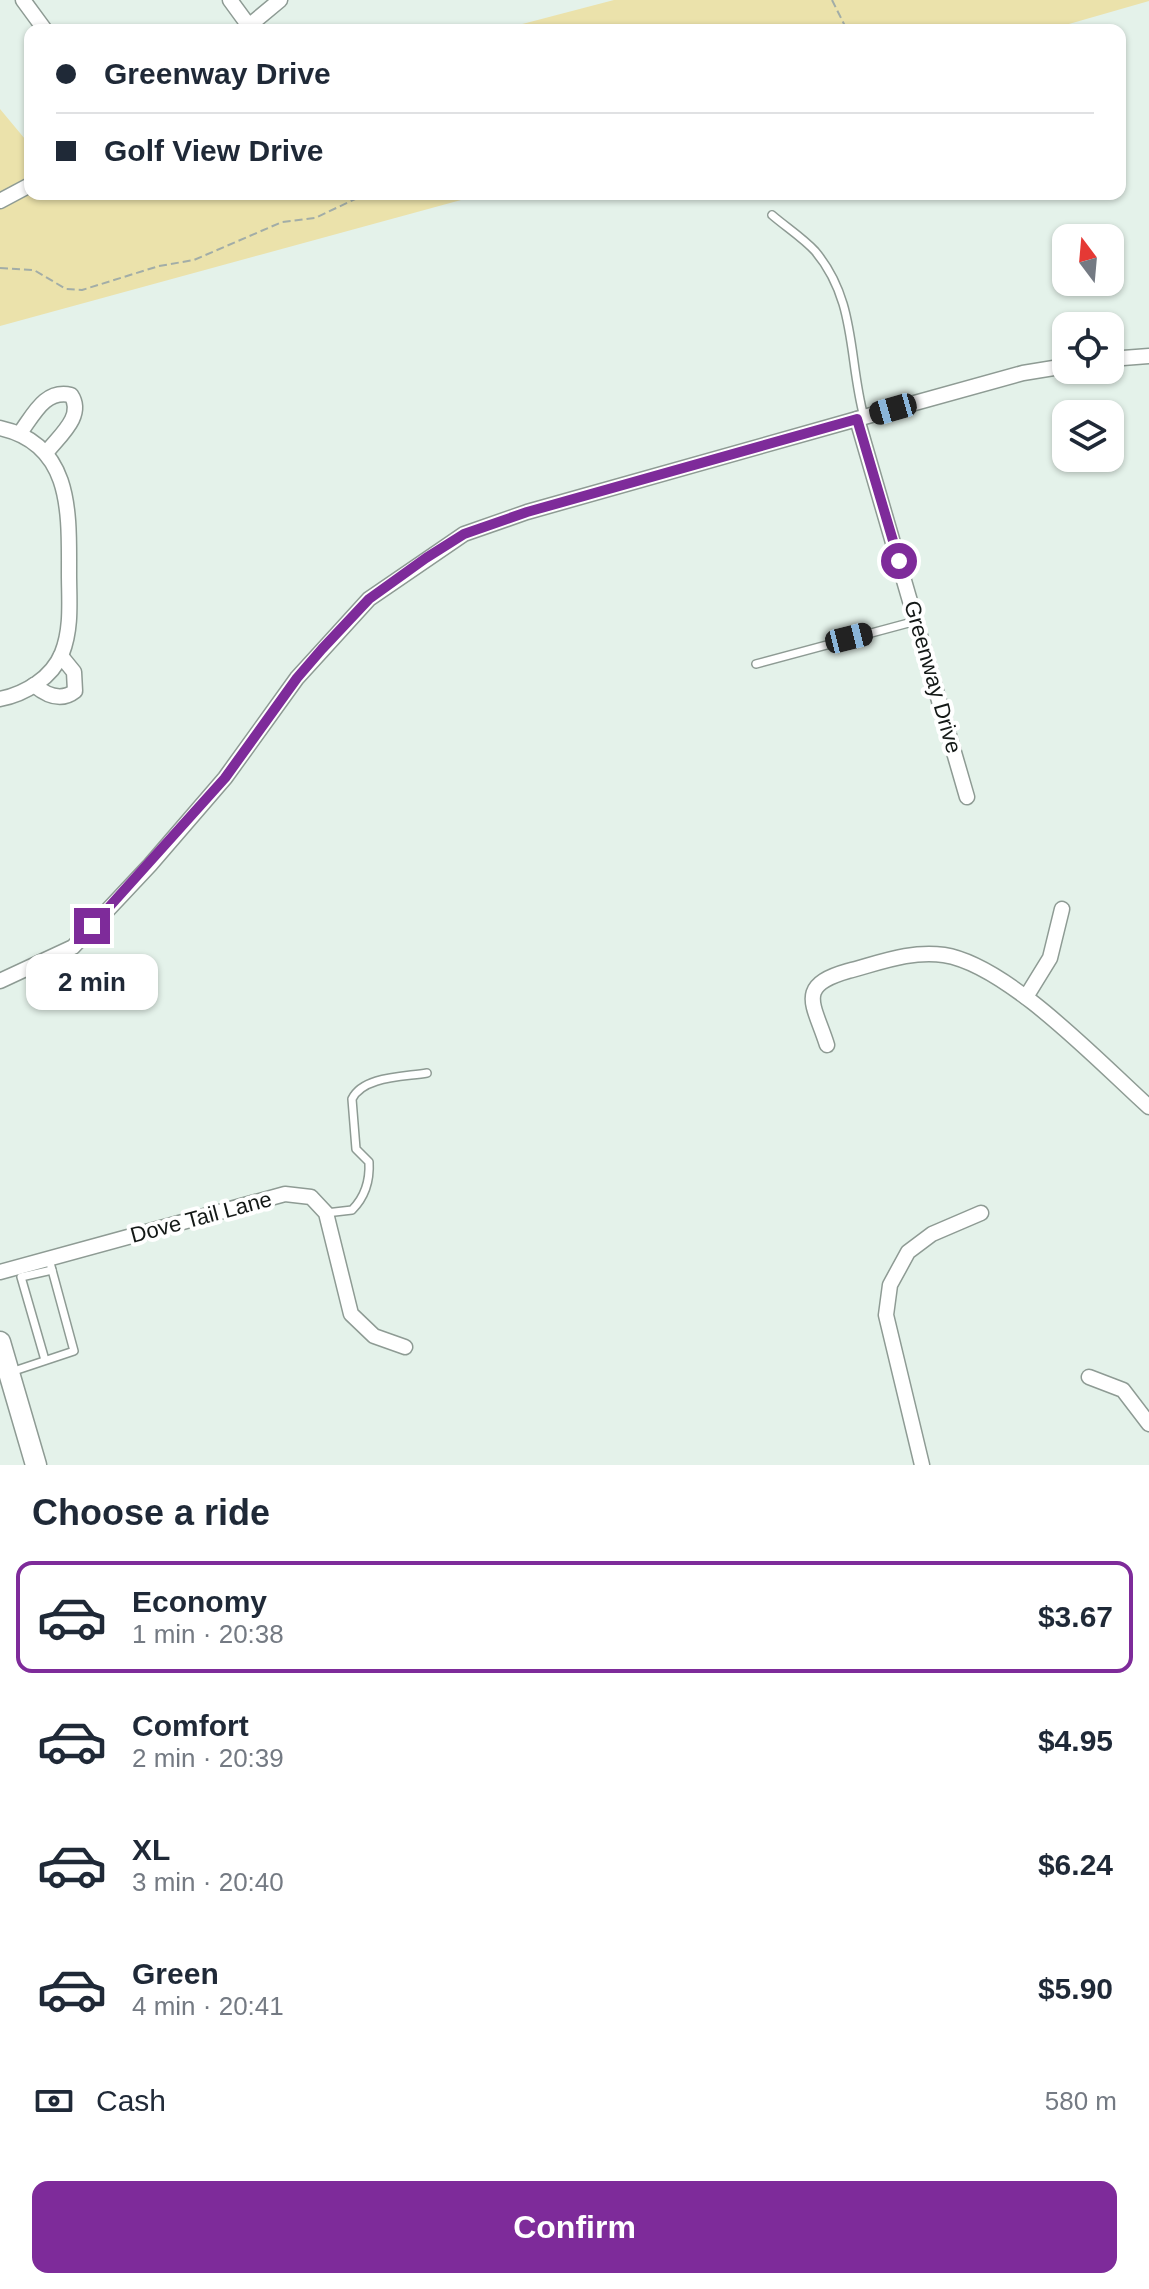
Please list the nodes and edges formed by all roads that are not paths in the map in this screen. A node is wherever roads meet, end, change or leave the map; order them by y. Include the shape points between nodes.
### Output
1 (23, 0) edge
2 (230, 0) edge
3 (280, 0) edge
4 (41, 24) edge
5 (244, 24) edge
6 (251, 24) edge
7 (24, 188) edge
8 (0, 201) edge
9 (772, 215) dead end
10 (1149, 356) edge
11 (1124, 358) edge
12 (1052, 368) edge
13 (860, 418) junction
14 (0, 428) edge
15 (20, 433) junction
16 (46, 453) junction
17 (917, 620) junction
18 (61, 656) junction
19 (756, 664) dead end
20 (34, 685) junction
21 (0, 699) edge
22 (967, 797) dead end
23 (1062, 909) dead end
24 (0, 981) edge
25 (1026, 997) junction
26 (827, 1045) dead end
27 (427, 1073) dead end
28 (1149, 1107) edge
29 (326, 1213) junction
30 (981, 1213) dead end
31 (50, 1264) junction
32 (0, 1272) edge
33 (0, 1342) edge
34 (405, 1347) dead end
35 (45, 1360) junction
36 (9, 1372) junction
37 (1089, 1377) dead end
38 (1149, 1424) edge
39 (36, 1465) edge
40 (922, 1465) edge

1 - 4 street
2 - 5 street
3 - 6 street
7 - 8 street
9 - 13 lane via 814,250 837,282 849,326
10 - 11 street
12 - 13 street
13 - 17 street, Greenway Drive
13 - 24 street via 527,512 464,534 426,558 369,599 322,649 225,778 73,947
14 - 15 street
15 - 16 street
15 - 16 street via 49,396 71,395 76,415
16 - 18 street via 63,483 69,511 69,627
17 - 19 lane
17 - 22 street, Greenway Drive
18 - 20 street
18 - 20 street via 74,672 75,691 55,697
20 - 21 street
23 - 25 street via 1050,958
25 - 26 street via 981,967 945,955 883,961 826,978 813,989
25 - 28 street
27 - 29 lane via 366,1084 354,1094 356,1149 370,1168 365,1192 352,1210
29 - 31 street, Dove Tail Lane via 311,1197 285,1194
29 - 34 street via 351,1314 374,1336
30 - 40 street via 932,1234 908,1252 890,1285 886,1315
31 - 32 street, Dove Tail Lane
31 - 35 lane via 21,1277
31 - 35 lane via 74,1351
33 - 36 street
35 - 36 lane
36 - 39 street
37 - 38 street via 1123,1390

